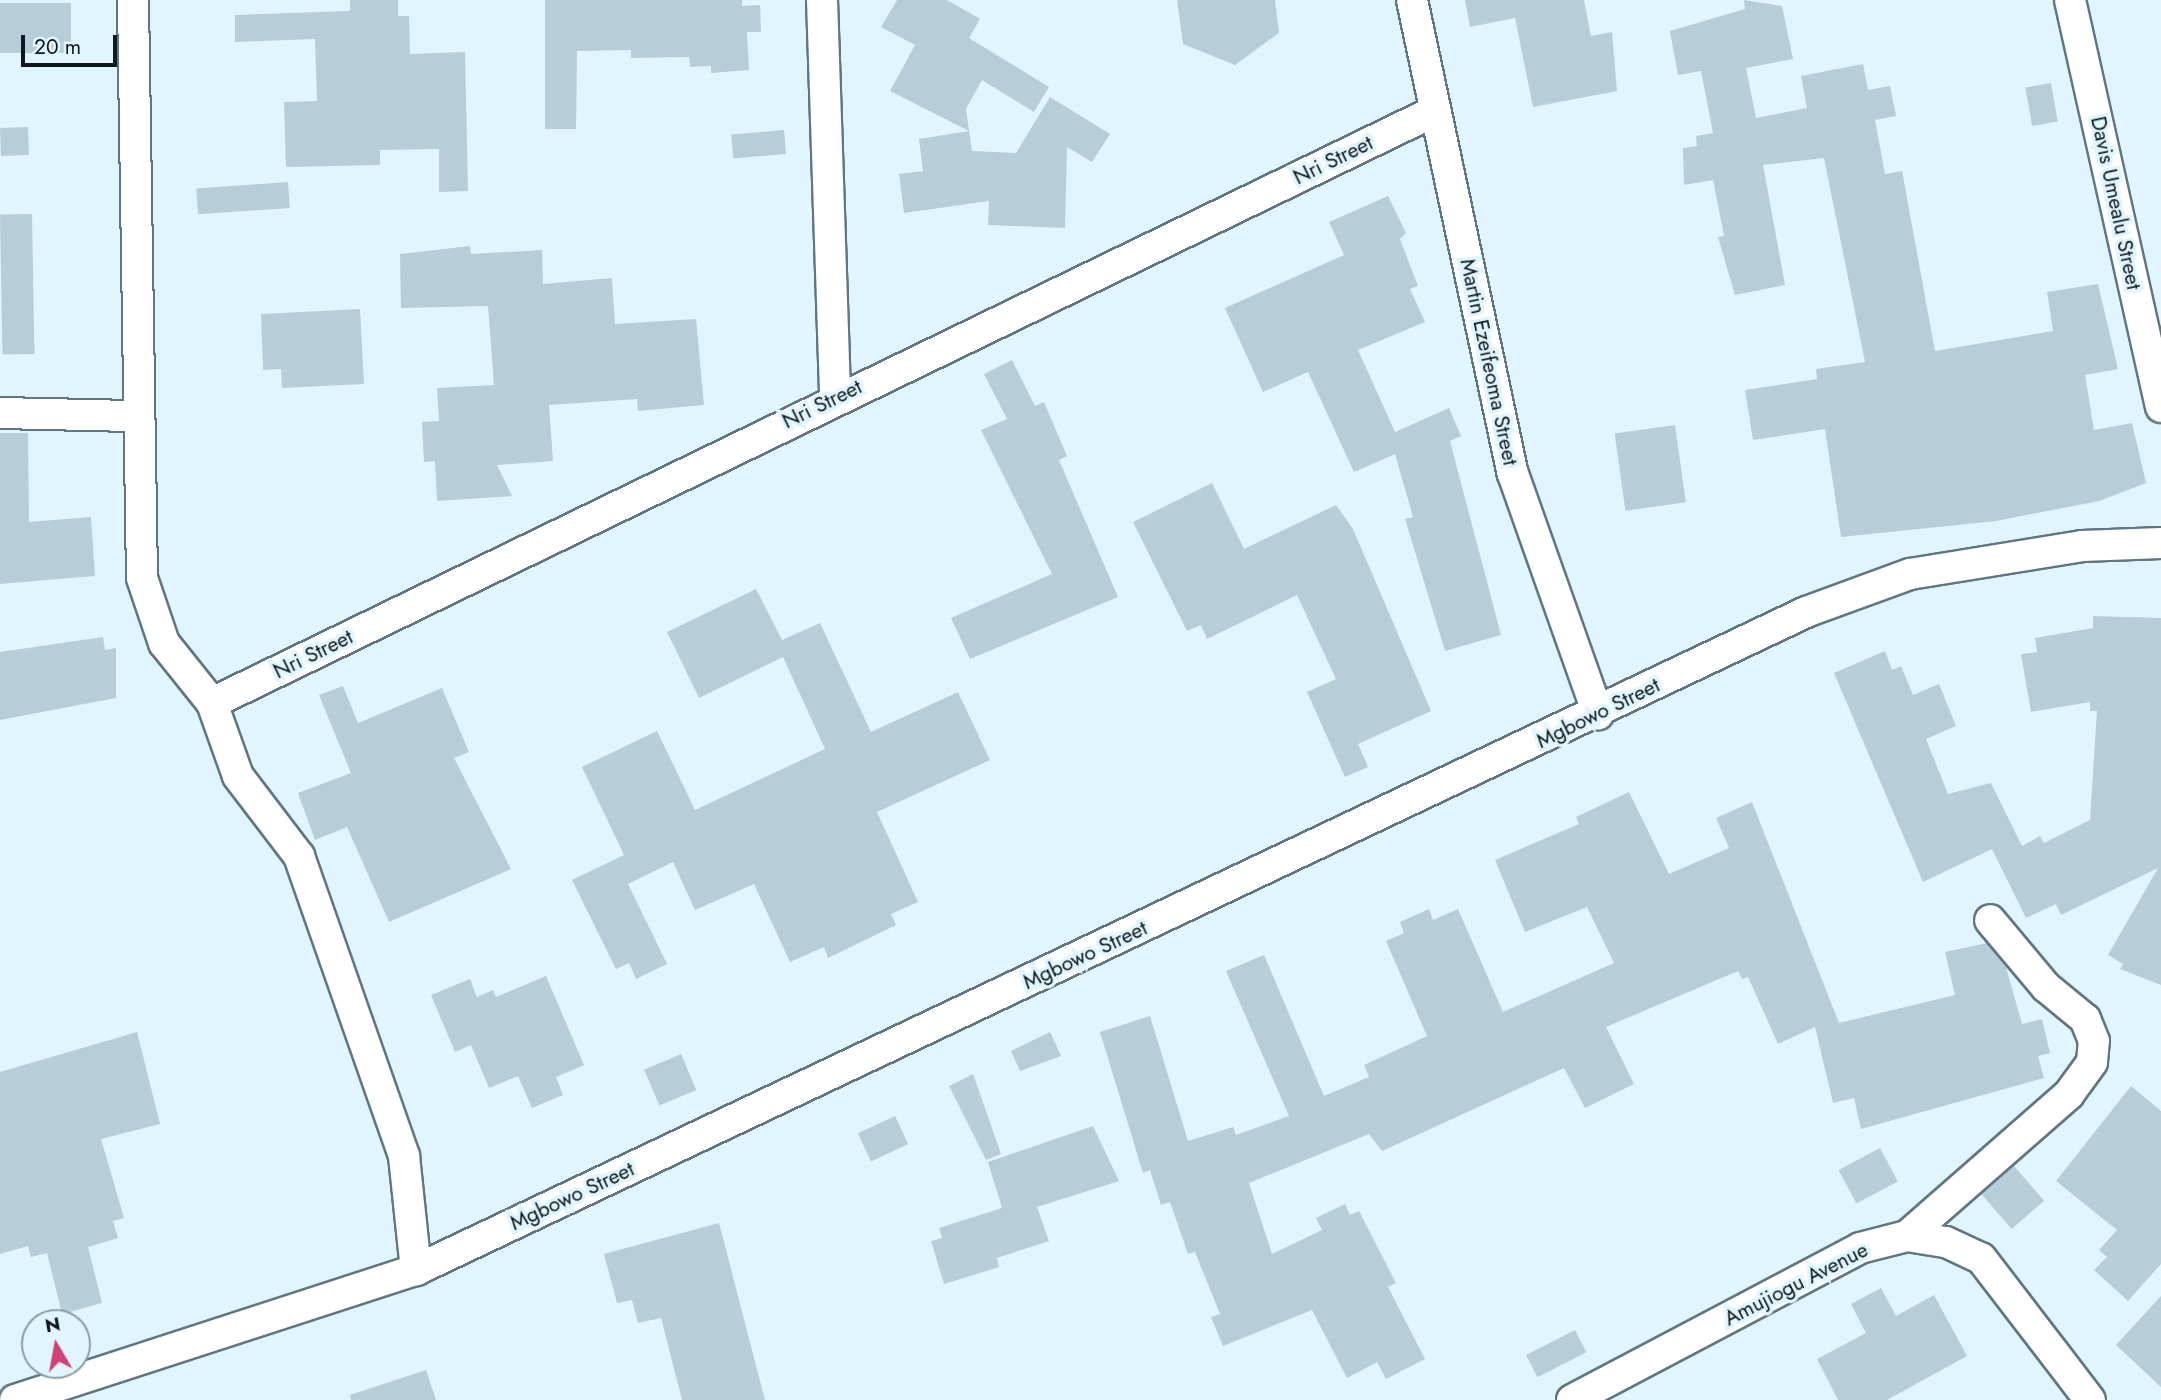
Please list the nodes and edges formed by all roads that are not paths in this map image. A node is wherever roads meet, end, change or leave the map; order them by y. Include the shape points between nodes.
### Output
1 (133, 0) edge
2 (822, 0) edge
3 (1412, 0) edge
4 (2070, 0) edge
5 (1435, 111) junction
6 (835, 397) junction
7 (2161, 407) edge
8 (0, 412) edge
9 (135, 416) junction
10 (2161, 543) edge
11 (212, 704) junction
12 (1598, 714) junction
13 (1990, 920) dead end
14 (1907, 1236) junction
15 (416, 1270) junction
16 (63, 1395) edge
17 (15, 1400) edge
18 (1572, 1400) edge
19 (2090, 1400) edge

1 - 9 street
2 - 6 street
3 - 5 street, Martin Ezeifeoma Street
4 - 7 street, Davis Umealu Street
5 - 6 street, Nri Street
5 - 12 street, Martin Ezeifeoma Street via 1513,474
6 - 11 street, Nri Street
8 - 9 street
9 - 11 street via 142,578 164,643
10 - 12 street, Mgbowo Street via 2082,546 1910,574 1806,612
11 - 15 street via 238,776 299,856 404,1156
12 - 15 street, Mgbowo Street
13 - 14 street via 2046,988 2085,1019 2094,1041 2092,1062 2069,1094
14 - 18 street, Amujiogu Avenue via 1860,1248
14 - 19 street, Amujiogu Avenue via 1946,1242 1981,1258
15 - 16 street, Mgbowo Street
16 - 17 street, Mgbowo Street

